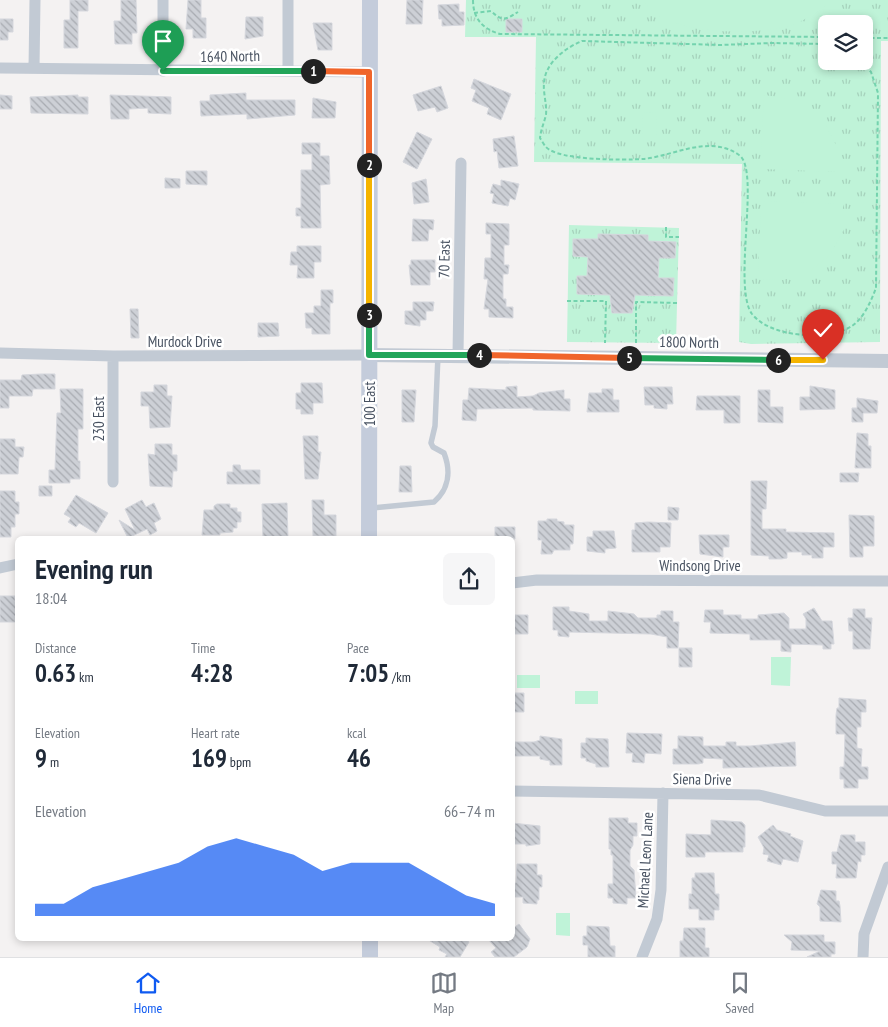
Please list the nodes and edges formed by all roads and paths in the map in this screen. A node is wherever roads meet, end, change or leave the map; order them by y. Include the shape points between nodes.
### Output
1 (34, 0) edge
2 (163, 0) edge
3 (288, 0) edge
4 (370, 0) edge
5 (473, 0) edge
6 (518, 12) dead end
7 (474, 13) junction
8 (818, 37) edge
9 (873, 38) edge
10 (888, 38) edge
11 (818, 44) edge
12 (0, 68) edge
13 (34, 68) junction
14 (288, 70) junction
15 (869, 70) edge
16 (163, 71) junction
17 (369, 72) junction
18 (461, 162) dead end
19 (666, 227) dead end
20 (679, 237) dead end
21 (567, 301) dead end
22 (677, 303) dead end
23 (605, 343) dead end
24 (636, 343) dead end
25 (0, 353) edge
26 (369, 355) junction
27 (438, 355) junction
28 (458, 355) junction
29 (114, 356) junction
30 (888, 361) edge
31 (113, 482) dead end
32 (369, 508) junction
33 (369, 536) edge
34 (15, 565) edge
35 (0, 568) edge
36 (888, 581) edge
37 (515, 583) edge
38 (515, 791) edge
39 (663, 793) junction
40 (888, 811) edge
41 (888, 867) edge
42 (370, 941) edge
43 (370, 957) edge
44 (642, 957) edge
45 (863, 957) edge

1 - 13 street
2 - 16 street
3 - 14 street
4 - 17 main road, 100 East
5 - 7 path
6 - 7 path via 501,19 491,12
7 - 8 path via 490,31 500,34
9 - 10 path
11 - 15 path via 582,41 556,58 547,72 544,83 546,115 540,138 547,148 578,158 643,159 692,147 716,147 739,154 745,161 746,171 745,290 752,314 767,325 796,335 826,335 853,326 869,306 876,288 878,93
12 - 13 street, 1640 North
13 - 16 street, 1640 North
14 - 16 street, 1640 North
14 - 17 street, 1640 North
17 - 26 main road, 100 East
18 - 28 street, 70 East
19 - 20 path via 666,237
21 - 23 path via 606,301
22 - 24 path via 636,302
25 - 29 street, Murdock Drive
26 - 27 street, 1800 North
26 - 29 street, Murdock Drive
26 - 32 main road, 100 East
27 - 28 street, 1800 North
27 - 32 lane via 435,426 431,443 444,453 446,459 446,489 434,502
28 - 30 street, 1800 North
29 - 31 street, 230 East
32 - 33 main road, 100 East
34 - 35 street
36 - 37 street, Windsong Drive via 537,580
38 - 39 street, Siena Drive
39 - 40 street, Siena Drive via 759,795 825,811
39 - 44 street, Michael Leon Lane via 661,890 657,919
41 - 45 street via 864,934
42 - 43 main road

